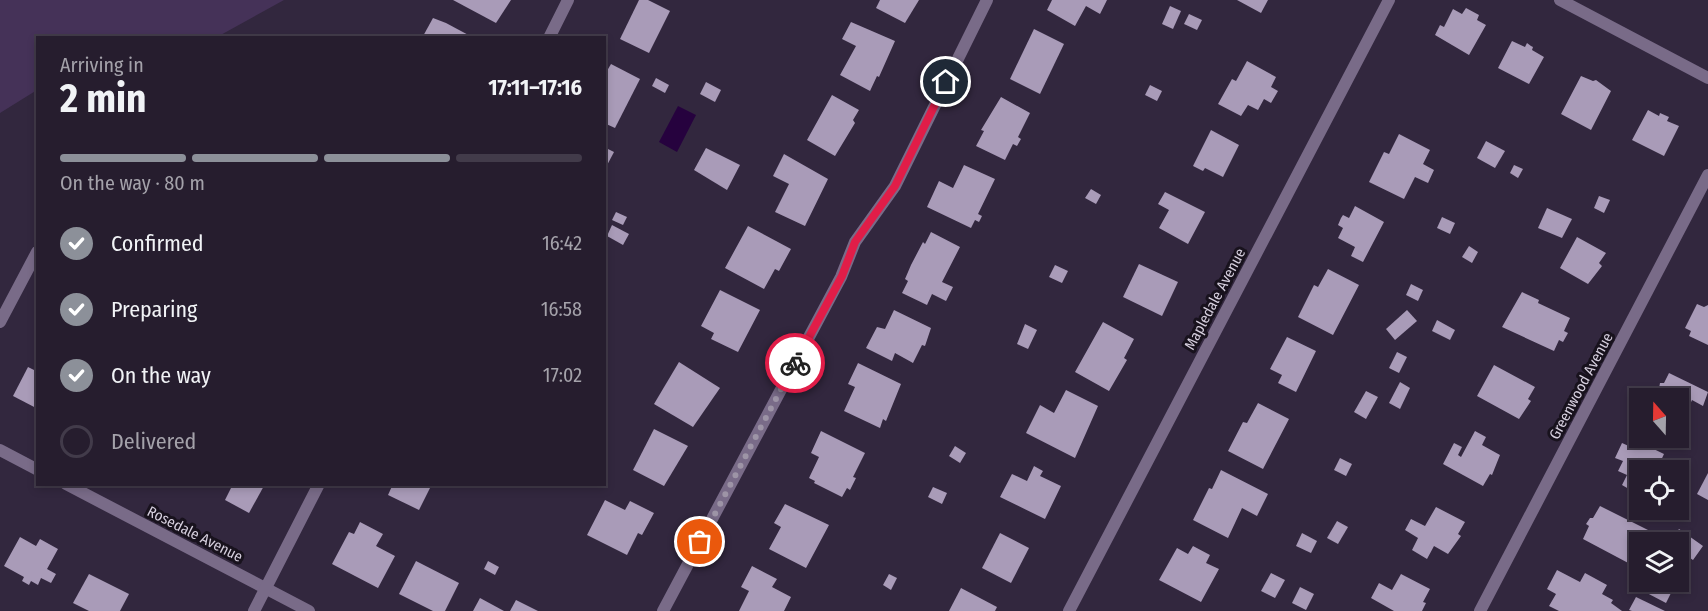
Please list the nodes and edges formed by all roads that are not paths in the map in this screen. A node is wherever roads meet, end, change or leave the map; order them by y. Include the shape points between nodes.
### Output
1 (568, 0) edge
2 (987, 0) edge
3 (1389, 0) edge
4 (1560, 0) edge
5 (550, 36) edge
6 (1708, 78) edge
7 (1708, 175) edge
8 (36, 254) edge
9 (0, 322) edge
10 (0, 450) edge
11 (36, 469) edge
12 (70, 486) edge
13 (318, 486) edge
14 (266, 587) junction
15 (254, 611) edge
16 (309, 611) edge
17 (663, 611) edge
18 (1069, 611) edge
19 (1480, 611) edge

1 - 5 street
2 - 17 street via 895,186 855,242 842,276
3 - 18 street, Mapledale Avenue
4 - 6 street
7 - 19 street, Greenwood Avenue
8 - 9 street
10 - 11 street
12 - 14 street, Rosedale Avenue
13 - 14 street
14 - 15 street
14 - 16 street, Rosedale Avenue

